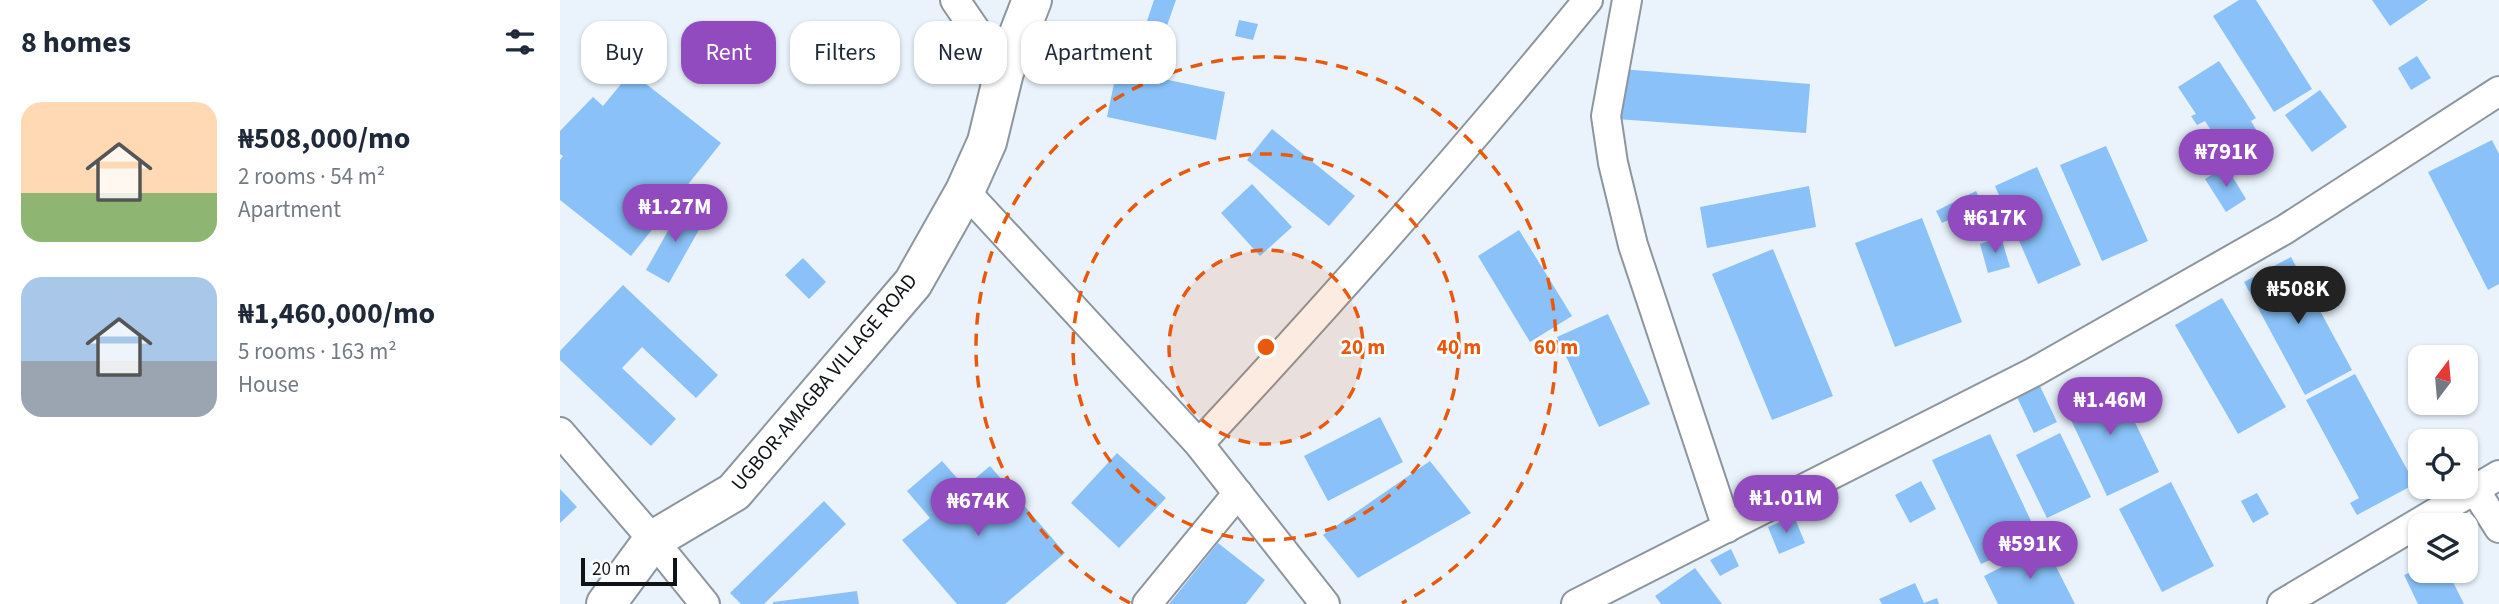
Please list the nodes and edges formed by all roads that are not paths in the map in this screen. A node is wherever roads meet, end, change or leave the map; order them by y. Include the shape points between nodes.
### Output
1 (955, 0) edge
2 (1032, 0) edge
3 (1588, 0) edge
4 (1627, 0) edge
5 (969, 21) edge
6 (1007, 64) edge
7 (1001, 84) edge
8 (2499, 91) edge
9 (965, 191) junction
10 (560, 432) edge
11 (1199, 443) junction
12 (2499, 475) edge
13 (2478, 487) edge
14 (1238, 493) junction
15 (2478, 494) edge
16 (2458, 499) edge
17 (1727, 528) junction
18 (2499, 528) edge
19 (653, 540) junction
20 (606, 604) edge
21 (705, 604) edge
22 (1147, 604) edge
23 (1325, 604) edge
24 (1576, 604) edge
25 (2281, 604) edge

1 - 5 street
2 - 6 street, UGBOR-AMAGBA VILLAGE ROAD
3 - 11 street via 1407,216
4 - 17 street via 1606,117 1614,163 1633,245
7 - 9 street, UGBOR-AMAGBA VILLAGE ROAD via 987,142
8 - 17 street via 2284,230 2034,372
9 - 11 street
9 - 19 street, UGBOR-AMAGBA VILLAGE ROAD via 913,282 734,492
10 - 19 street
11 - 14 street
12 - 13 street
14 - 22 street
14 - 23 street
15 - 18 street
16 - 25 street
17 - 24 street
19 - 20 street, UGBOR-AMAGBA VILLAGE ROAD
19 - 21 street

